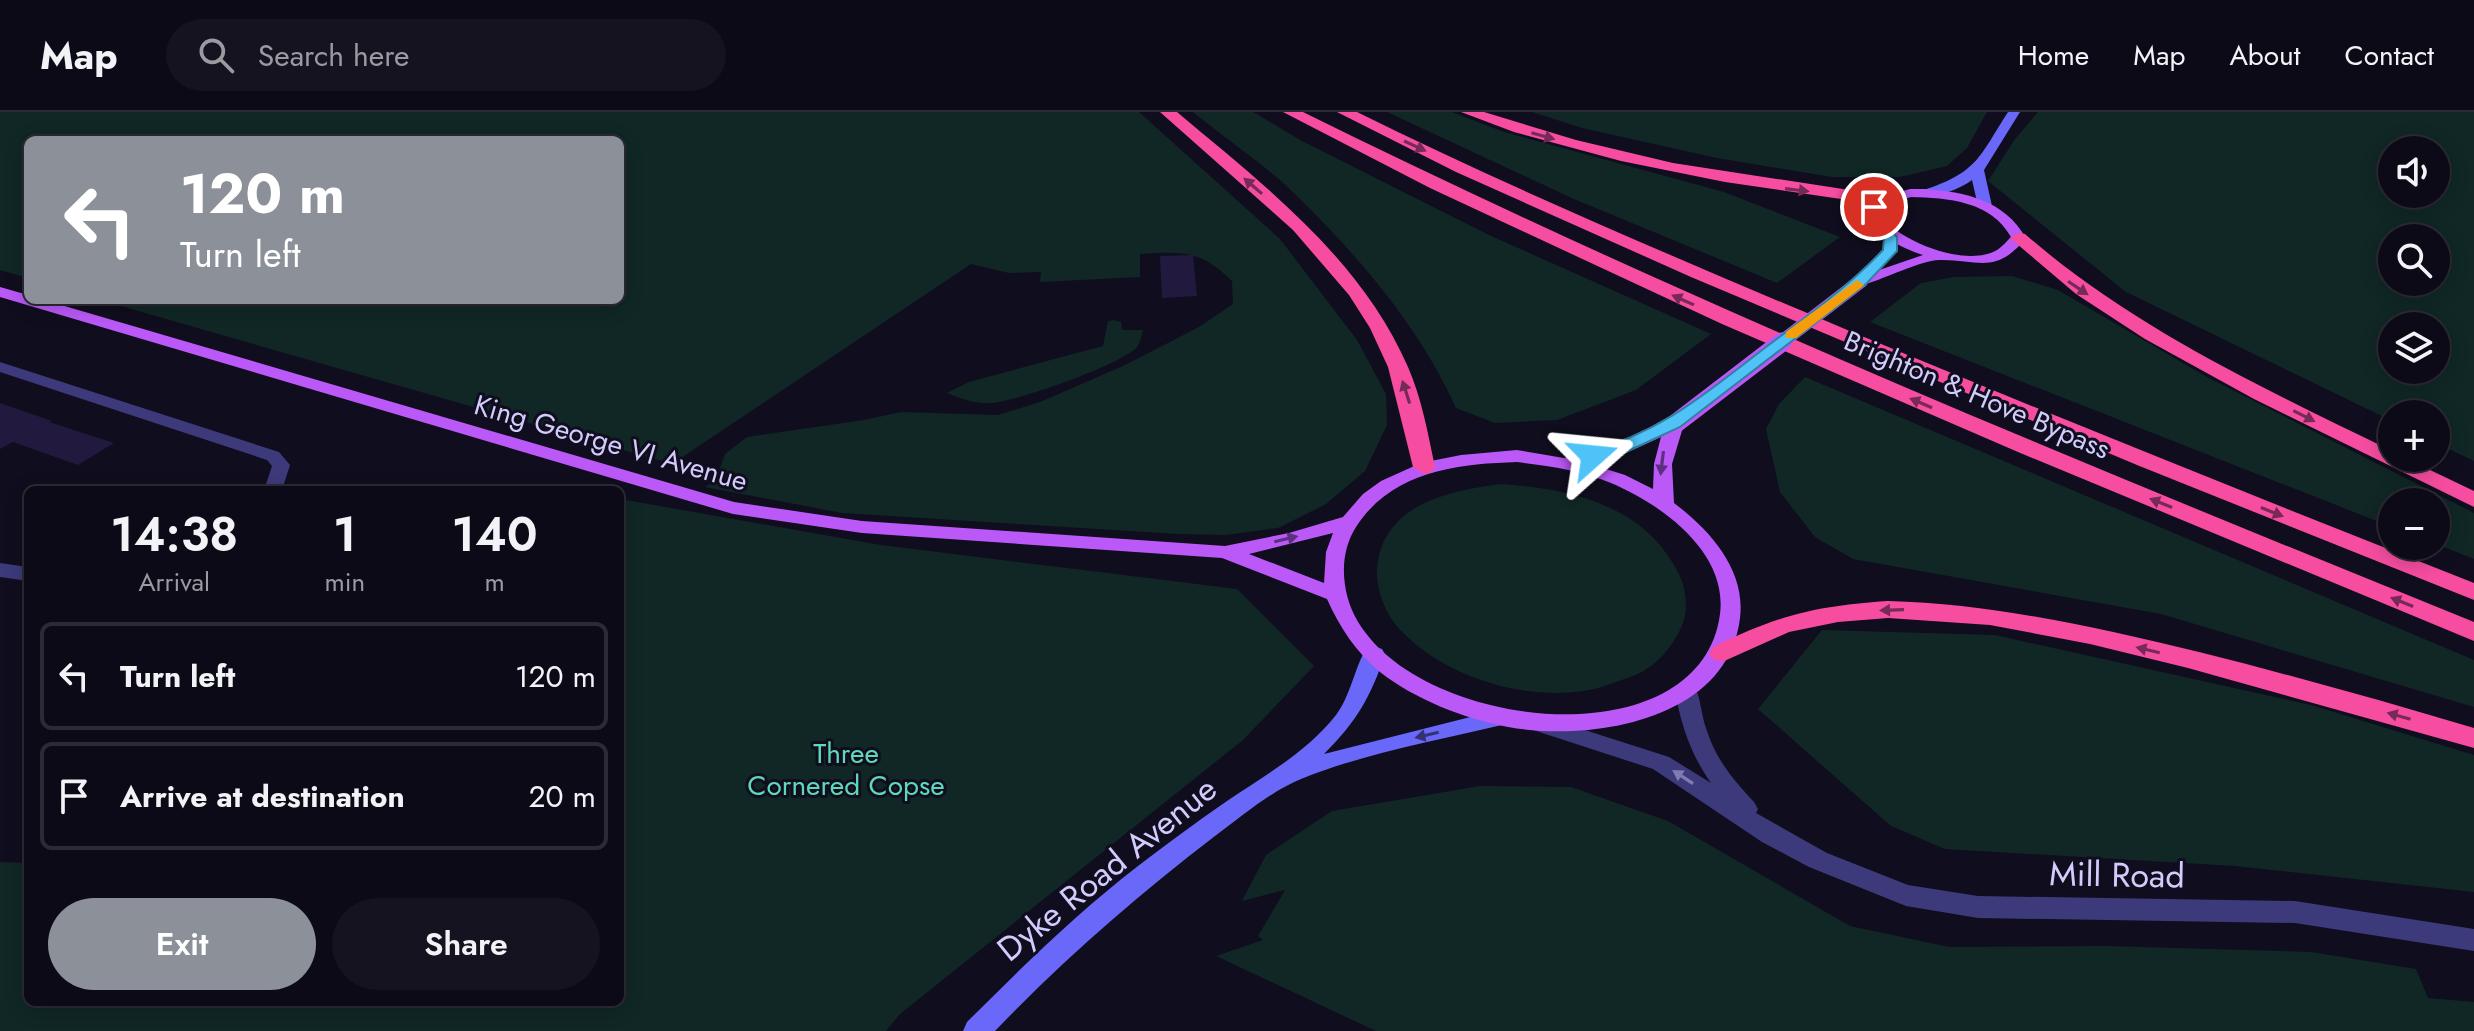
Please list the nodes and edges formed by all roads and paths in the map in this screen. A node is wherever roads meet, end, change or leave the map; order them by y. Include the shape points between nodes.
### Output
1 (1168, 112) edge
2 (1291, 112) edge
3 (1345, 112) edge
4 (1469, 112) edge
5 (2014, 112) edge
6 (1977, 170) junction
7 (1929, 193) junction
8 (1882, 200) junction
9 (1985, 206) junction
10 (1891, 237) junction
11 (2019, 238) junction
12 (1939, 255) junction
13 (1861, 281) junction
14 (0, 292) edge
15 (24, 299) edge
16 (41, 304) edge
17 (0, 367) edge
18 (1675, 424) junction
19 (1567, 463) junction
20 (1424, 467) junction
21 (275, 486) edge
22 (2474, 500) edge
23 (1665, 505) junction
24 (1347, 522) junction
25 (1225, 552) junction
26 (0, 570) edge
27 (24, 573) edge
28 (2474, 592) edge
29 (1336, 595) junction
30 (2474, 632) edge
31 (1722, 653) junction
32 (1374, 654) junction
33 (1686, 691) junction
34 (1502, 717) junction
35 (1534, 722) junction
36 (2474, 738) edge
37 (1291, 773) junction
38 (1771, 835) junction
39 (2474, 940) edge
40 (977, 1031) edge

20 -> 1 highway via 1397,365 1355,293 1263,193
30 -> 2 highway, Brighton & Hove Bypass via 1703,309
3 -> 28 highway, Brighton & Hove Bypass via 1707,278
4 -> 8 highway via 1659,166
5 - 6 street
6 - 7 street
6 - 9 street
7 - 8 main road
7 - 9 main road
8 - 10 main road via 1873,217
9 - 11 main road via 2003,216
10 - 12 main road
10 - 13 main road via 1890,251
11 - 12 main road via 2003,254 1985,258
11 -> 22 highway via 2057,273 2173,347
12 - 13 main road
13 - 18 main road, bridge
14 - 15 main road, King George VI Avenue
16 - 25 main road, King George VI Avenue via 733,508 862,527
17 - 21 street via 273,456 281,465
18 - 19 main road via 1620,449
18 -> 23 main road via 1659,474
19 - 20 main road via 1517,456
19 - 23 main road via 1619,480
20 - 24 main road via 1378,489
23 - 31 main road via 1702,537 1726,574 1733,614
25 -> 24 main road, King George VI Avenue
24 - 29 main road via 1333,557
25 - 29 main road, King George VI Avenue
26 - 27 street
29 - 32 main road via 1350,625
31 - 33 main road
36 -> 31 highway via 2148,650 1976,615 1918,609 1856,611 1786,623
32 - 34 main road via 1409,681
32 - 37 street, Dyke Road Avenue via 1344,720
33 - 35 main road via 1643,712 1591,723
33 - 38 street, Mill Road via 1692,726 1717,778
34 - 35 main road
34 -> 37 street, Dyke Road Avenue
38 -> 35 street, Mill Road via 1661,763
37 - 40 street, Dyke Road Avenue via 1144,876
38 - 39 street, Mill Road via 1906,895 1978,907 2295,912

